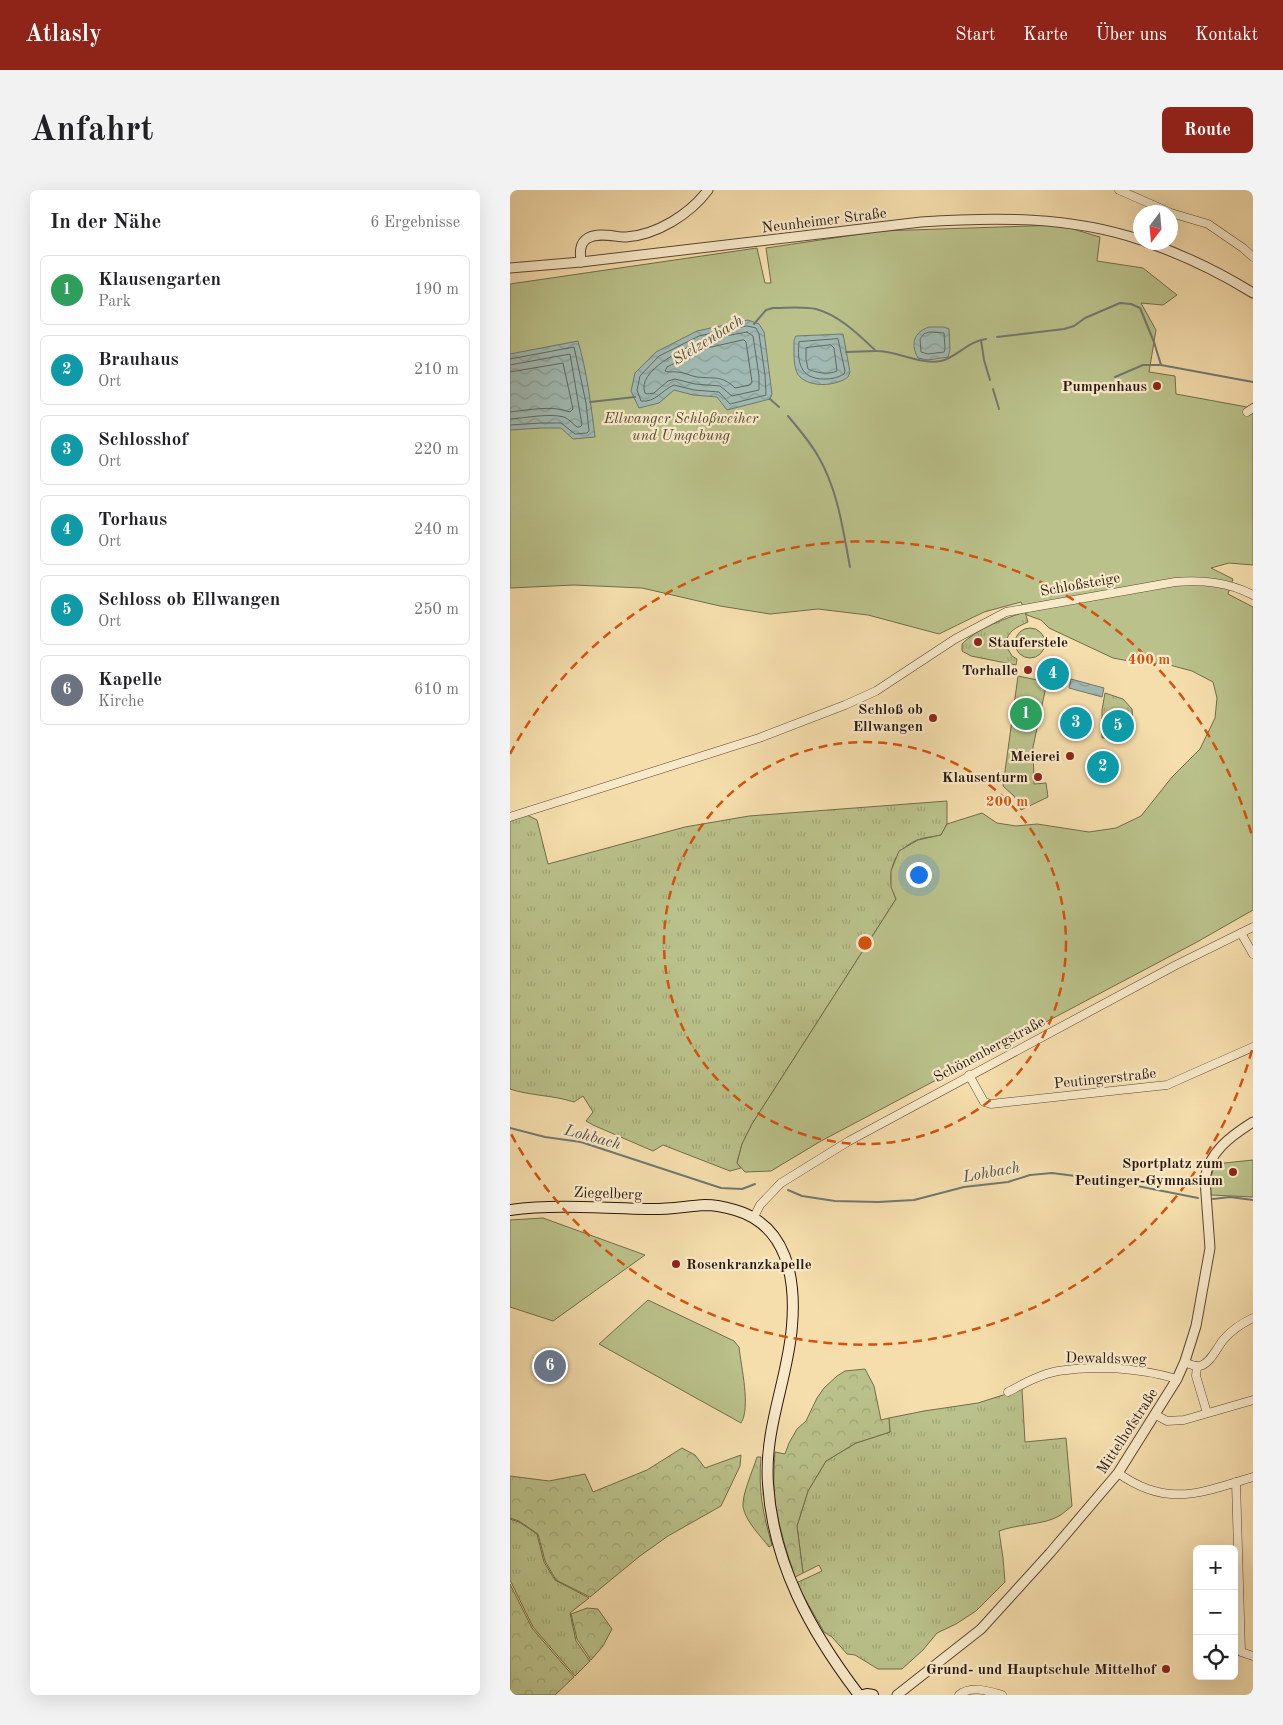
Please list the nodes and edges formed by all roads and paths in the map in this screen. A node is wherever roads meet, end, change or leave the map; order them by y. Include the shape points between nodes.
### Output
1 (708, 190) edge
2 (1119, 190) edge
3 (1152, 205) edge
4 (1178, 215) edge
5 (1133, 238) edge
6 (1169, 250) edge
7 (1253, 257) edge
8 (581, 262) junction
9 (510, 268) edge
10 (1253, 293) edge
11 (1253, 594) edge
12 (510, 816) edge
13 (1253, 927) edge
14 (1241, 933) junction
15 (1253, 954) edge
16 (1253, 1047) edge
17 (969, 1075) junction
18 (1253, 1122) edge
19 (510, 1210) edge
20 (754, 1217) junction
21 (1253, 1318) edge
22 (1184, 1362) junction
23 (1197, 1366) junction
24 (1177, 1379) junction
25 (1008, 1392) dead end
26 (1253, 1400) edge
27 (1207, 1413) junction
28 (1156, 1415) junction
29 (1118, 1473) junction
30 (1253, 1477) edge
31 (1236, 1482) junction
32 (1253, 1656) edge
33 (861, 1695) edge
34 (873, 1695) edge
35 (897, 1695) edge
36 (959, 1695) edge
37 (1002, 1695) edge

1 - 8 street via 685,212 654,230 626,237 586,239 580,250
2 - 3 street
4 - 7 street via 1208,224
5 - 8 street, Neunheimer Straße via 1059,222 967,219
6 - 10 street via 1210,268
8 - 9 street, Neunheimer Straße
11 - 12 street, Schloßsteige via 1209,581 1192,580 1006,612 954,639 876,691 818,717
13 - 14 street, Schönenbergstraße
14 - 15 street
14 - 17 street, Schönenbergstraße
16 - 17 street, Peutingerstraße via 1167,1085 991,1104 984,1102
17 - 20 street, Schönenbergstraße via 849,1141 781,1183 760,1205
18 - 22 street, Mittelhofstraße via 1232,1135 1211,1158 1206,1170 1210,1248 1198,1318
19 - 20 main road, Ziegelberg via 566,1206 649,1209 706,1205
20 - 33 main road via 774,1236 784,1253 791,1276 790,1345 775,1408 768,1465 777,1539 791,1582 816,1633 838,1668
21 - 23 street via 1225,1338 1206,1363
22 - 23 street
22 - 24 street, Mittelhofstraße
23 - 27 street via 1196,1376
24 - 25 street, Dewaldsweg via 1134,1370 1056,1371
24 - 28 street, Mittelhofstraße
26 - 27 street
27 - 28 street via 1175,1421
28 - 29 street, Mittelhofstraße
29 - 31 street via 1150,1491 1166,1494 1192,1494
29 - 35 street, Mittelhofstraße via 981,1629
30 - 31 street
31 - 32 street via 1241,1652
33 - 34 main road
36 - 37 street via 979,1689

